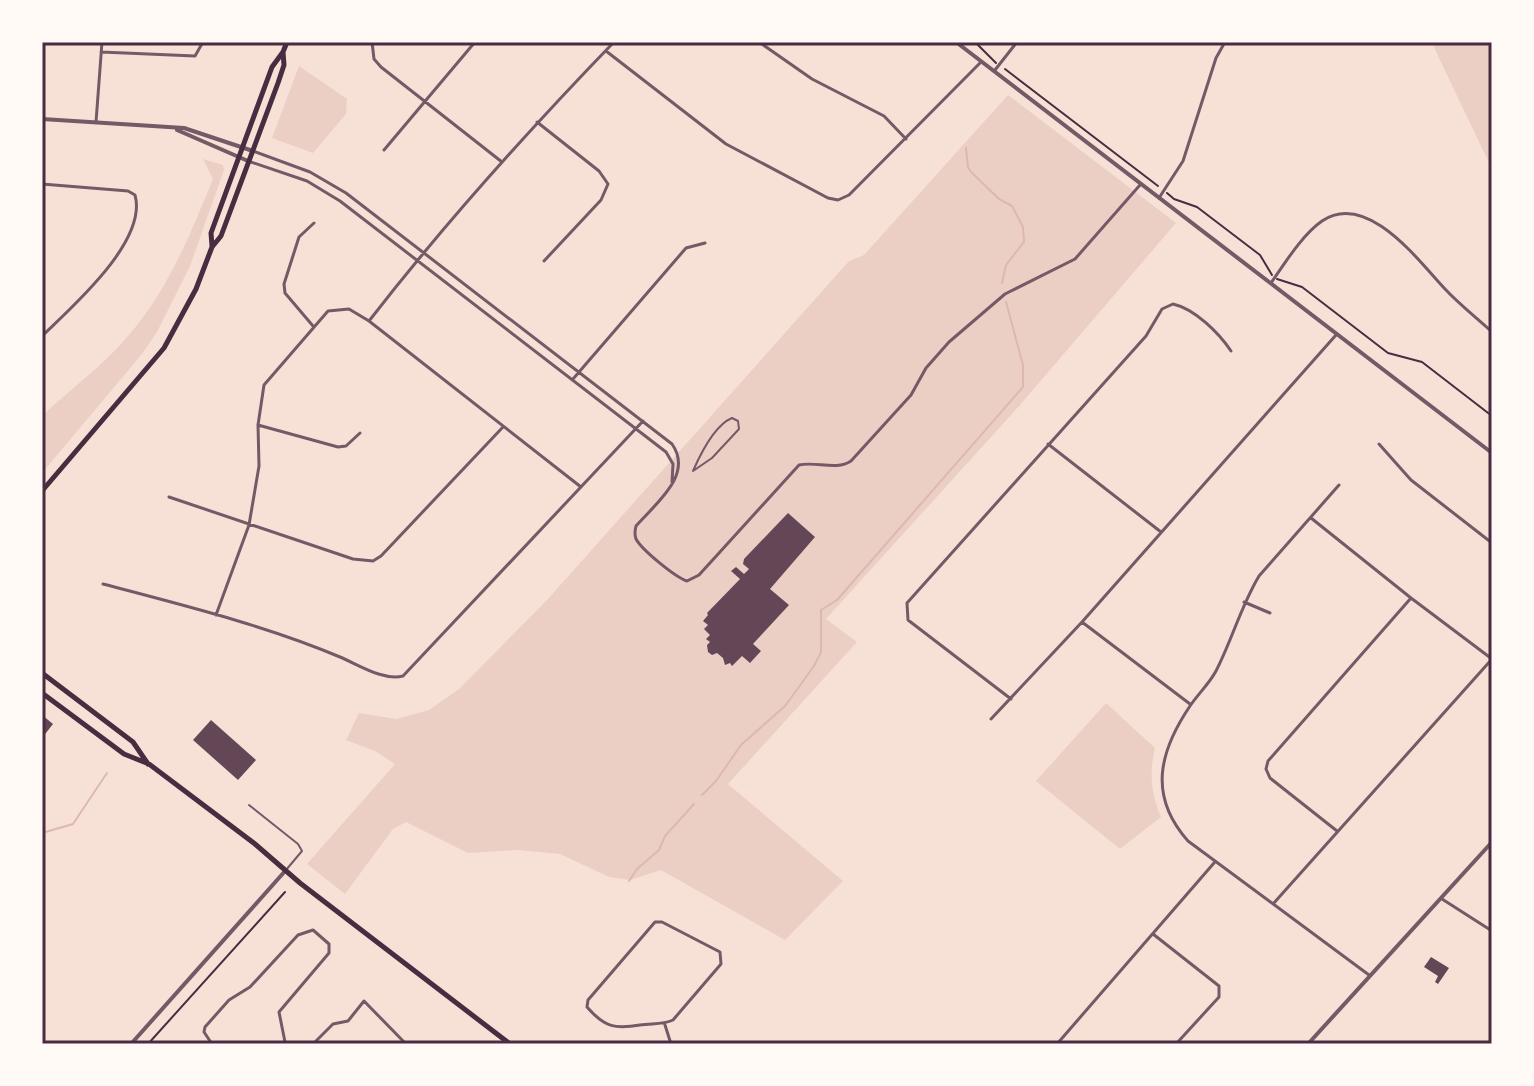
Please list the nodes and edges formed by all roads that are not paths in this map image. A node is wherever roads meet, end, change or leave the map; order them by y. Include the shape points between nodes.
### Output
1 (102, 42) edge
2 (203, 42) edge
3 (287, 42) edge
4 (372, 42) edge
5 (475, 42) edge
6 (614, 42) edge
7 (759, 42) edge
8 (956, 42) edge
9 (1017, 42) edge
10 (1225, 42) edge
11 (606, 51) junction
12 (101, 52) junction
13 (283, 52) junction
14 (982, 61) junction
15 (994, 71) junction
16 (425, 100) junction
17 (42, 119) edge
18 (96, 122) junction
19 (537, 122) junction
20 (175, 129) junction
21 (906, 139) junction
22 (242, 147) junction
23 (384, 150) dead end
24 (253, 151) junction
25 (239, 156) junction
26 (248, 161) junction
27 (502, 162) junction
28 (42, 184) edge
29 (1141, 184) junction
30 (1159, 198) junction
31 (314, 223) dead end
32 (705, 243) dead end
33 (212, 247) junction
34 (424, 252) junction
35 (416, 260) junction
36 (544, 261) dead end
37 (1270, 284) junction
38 (369, 321) junction
39 (313, 326) junction
40 (1492, 332) edge
41 (1336, 335) junction
42 (42, 336) edge
43 (1231, 351) dead end
44 (579, 371) junction
45 (572, 380) junction
46 (643, 421) junction
47 (258, 425) junction
48 (503, 427) junction
49 (636, 429) junction
50 (360, 433) dead end
51 (1048, 444) junction
52 (1379, 444) dead end
53 (1492, 453) edge
54 (693, 471) joint
55 (671, 485) junction
56 (1339, 485) dead end
57 (581, 487) junction
58 (42, 491) edge
59 (169, 497) dead end
60 (1311, 518) junction
61 (249, 525) junction
62 (1161, 532) junction
63 (1492, 543) edge
64 (103, 584) dead end
65 (1411, 598) junction
66 (1244, 602) junction
67 (1270, 613) dead end
68 (216, 615) junction
69 (1082, 622) junction
70 (1492, 659) edge
71 (42, 673) edge
72 (42, 693) edge
73 (1011, 699) junction
74 (1191, 705) junction
75 (991, 719) dead end
76 (149, 764) junction
77 (249, 805) dead end
78 (1337, 831) junction
79 (1492, 842) edge
80 (1215, 862) junction
81 (286, 870) junction
82 (1441, 898) junction
83 (1273, 904) junction
84 (1492, 931) edge
85 (1153, 934) junction
86 (1369, 975) junction
87 (665, 1024) junction
88 (288, 1043) edge
89 (131, 1044) edge
90 (212, 1044) edge
91 (277, 1044) edge
92 (313, 1044) edge
93 (406, 1044) edge
94 (510, 1044) edge
95 (671, 1044) edge
96 (1057, 1044) edge
97 (1176, 1044) edge
98 (1308, 1044) edge

1 - 12 street
2 - 12 street via 195,56
3 - 13 main road
4 - 16 street via 381,67
5 - 16 street
6 - 11 street
7 - 21 street via 812,79 884,116
8 - 14 street
9 - 15 street
10 - 30 street via 1183,161
11 - 19 street
11 - 21 street via 726,144 828,198 849,195
12 - 18 street
13 - 22 main road via 272,67
13 - 24 main road via 284,65
14 - 15 street
14 - 21 street
15 - 29 street
16 - 23 street
16 - 27 street
17 - 18 street
18 - 20 street
19 - 27 street
19 - 36 street via 608,184 601,200
20 - 22 street
20 - 25 street
22 - 24 street
22 - 25 main road
24 - 26 main road
24 - 34 street via 323,178
25 - 26 street
25 - 33 main road via 211,233
26 - 33 main road via 221,236
26 - 35 street via 323,190
27 - 34 street
28 - 42 street via 128,191 135,195 139,211 103,274
29 - 30 street
29 - 55 street via 1075,259 1005,294 949,342 911,395 849,463 802,464 794,469 691,580 677,577 636,537 636,526
30 - 37 street
31 - 39 street via 299,237 284,284 285,293
32 - 44 street via 686,248
33 - 58 main road via 192,299 164,348
34 - 35 street
34 - 44 street
35 - 38 street
35 - 45 street
37 - 40 street via 1313,229 1337,215 1350,215 1391,232
37 - 41 street
38 - 39 street via 341,309 328,311
38 - 48 street
39 - 47 street via 264,385
41 - 53 street
41 - 62 street
43 - 51 street via 1181,306 1169,305
44 - 45 street
44 - 46 street
45 - 49 street
46 - 49 street
46 - 55 street via 678,452 679,470
47 - 50 street via 338,447
47 - 61 street via 259,466
48 - 57 street
48 - 61 street via 373,561
49 - 55 street via 669,455
49 - 57 street
51 - 62 street
51 - 73 street via 907,603 908,620
52 - 63 street via 1411,480
54 - 54 lane via 739,429 737,419 726,419
56 - 60 street
57 - 68 street via 403,676 392,679
59 - 61 street
60 - 65 street
60 - 66 street via 1259,576
61 - 68 street
62 - 69 street
64 - 68 street
65 - 70 street
65 - 78 street via 1268,761 1270,778
66 - 67 street
66 - 74 street via 1216,671
69 - 73 street
69 - 74 street
70 - 78 street
71 - 76 main road via 133,742
72 - 76 main road via 124,754
73 - 75 street
74 - 80 street via 1163,758 1163,796 1182,834
76 - 81 main road
77 - 81 lane via 302,851
78 - 83 street
79 - 82 street
80 - 83 street
80 - 85 street
81 - 89 street
81 - 94 main road
82 - 84 street
82 - 86 street
83 - 86 street
85 - 96 street
85 - 97 street via 1217,982 1220,991
86 - 98 street
87 - 87 street via 690,1002 722,958 715,949 655,922 587,1007 615,1028
87 - 95 street
88 - 90 street via 279,1012 329,953 329,944 313,930 298,935 205,1027
88 - 91 street
92 - 93 street via 333,1024 348,1021 364,1001

